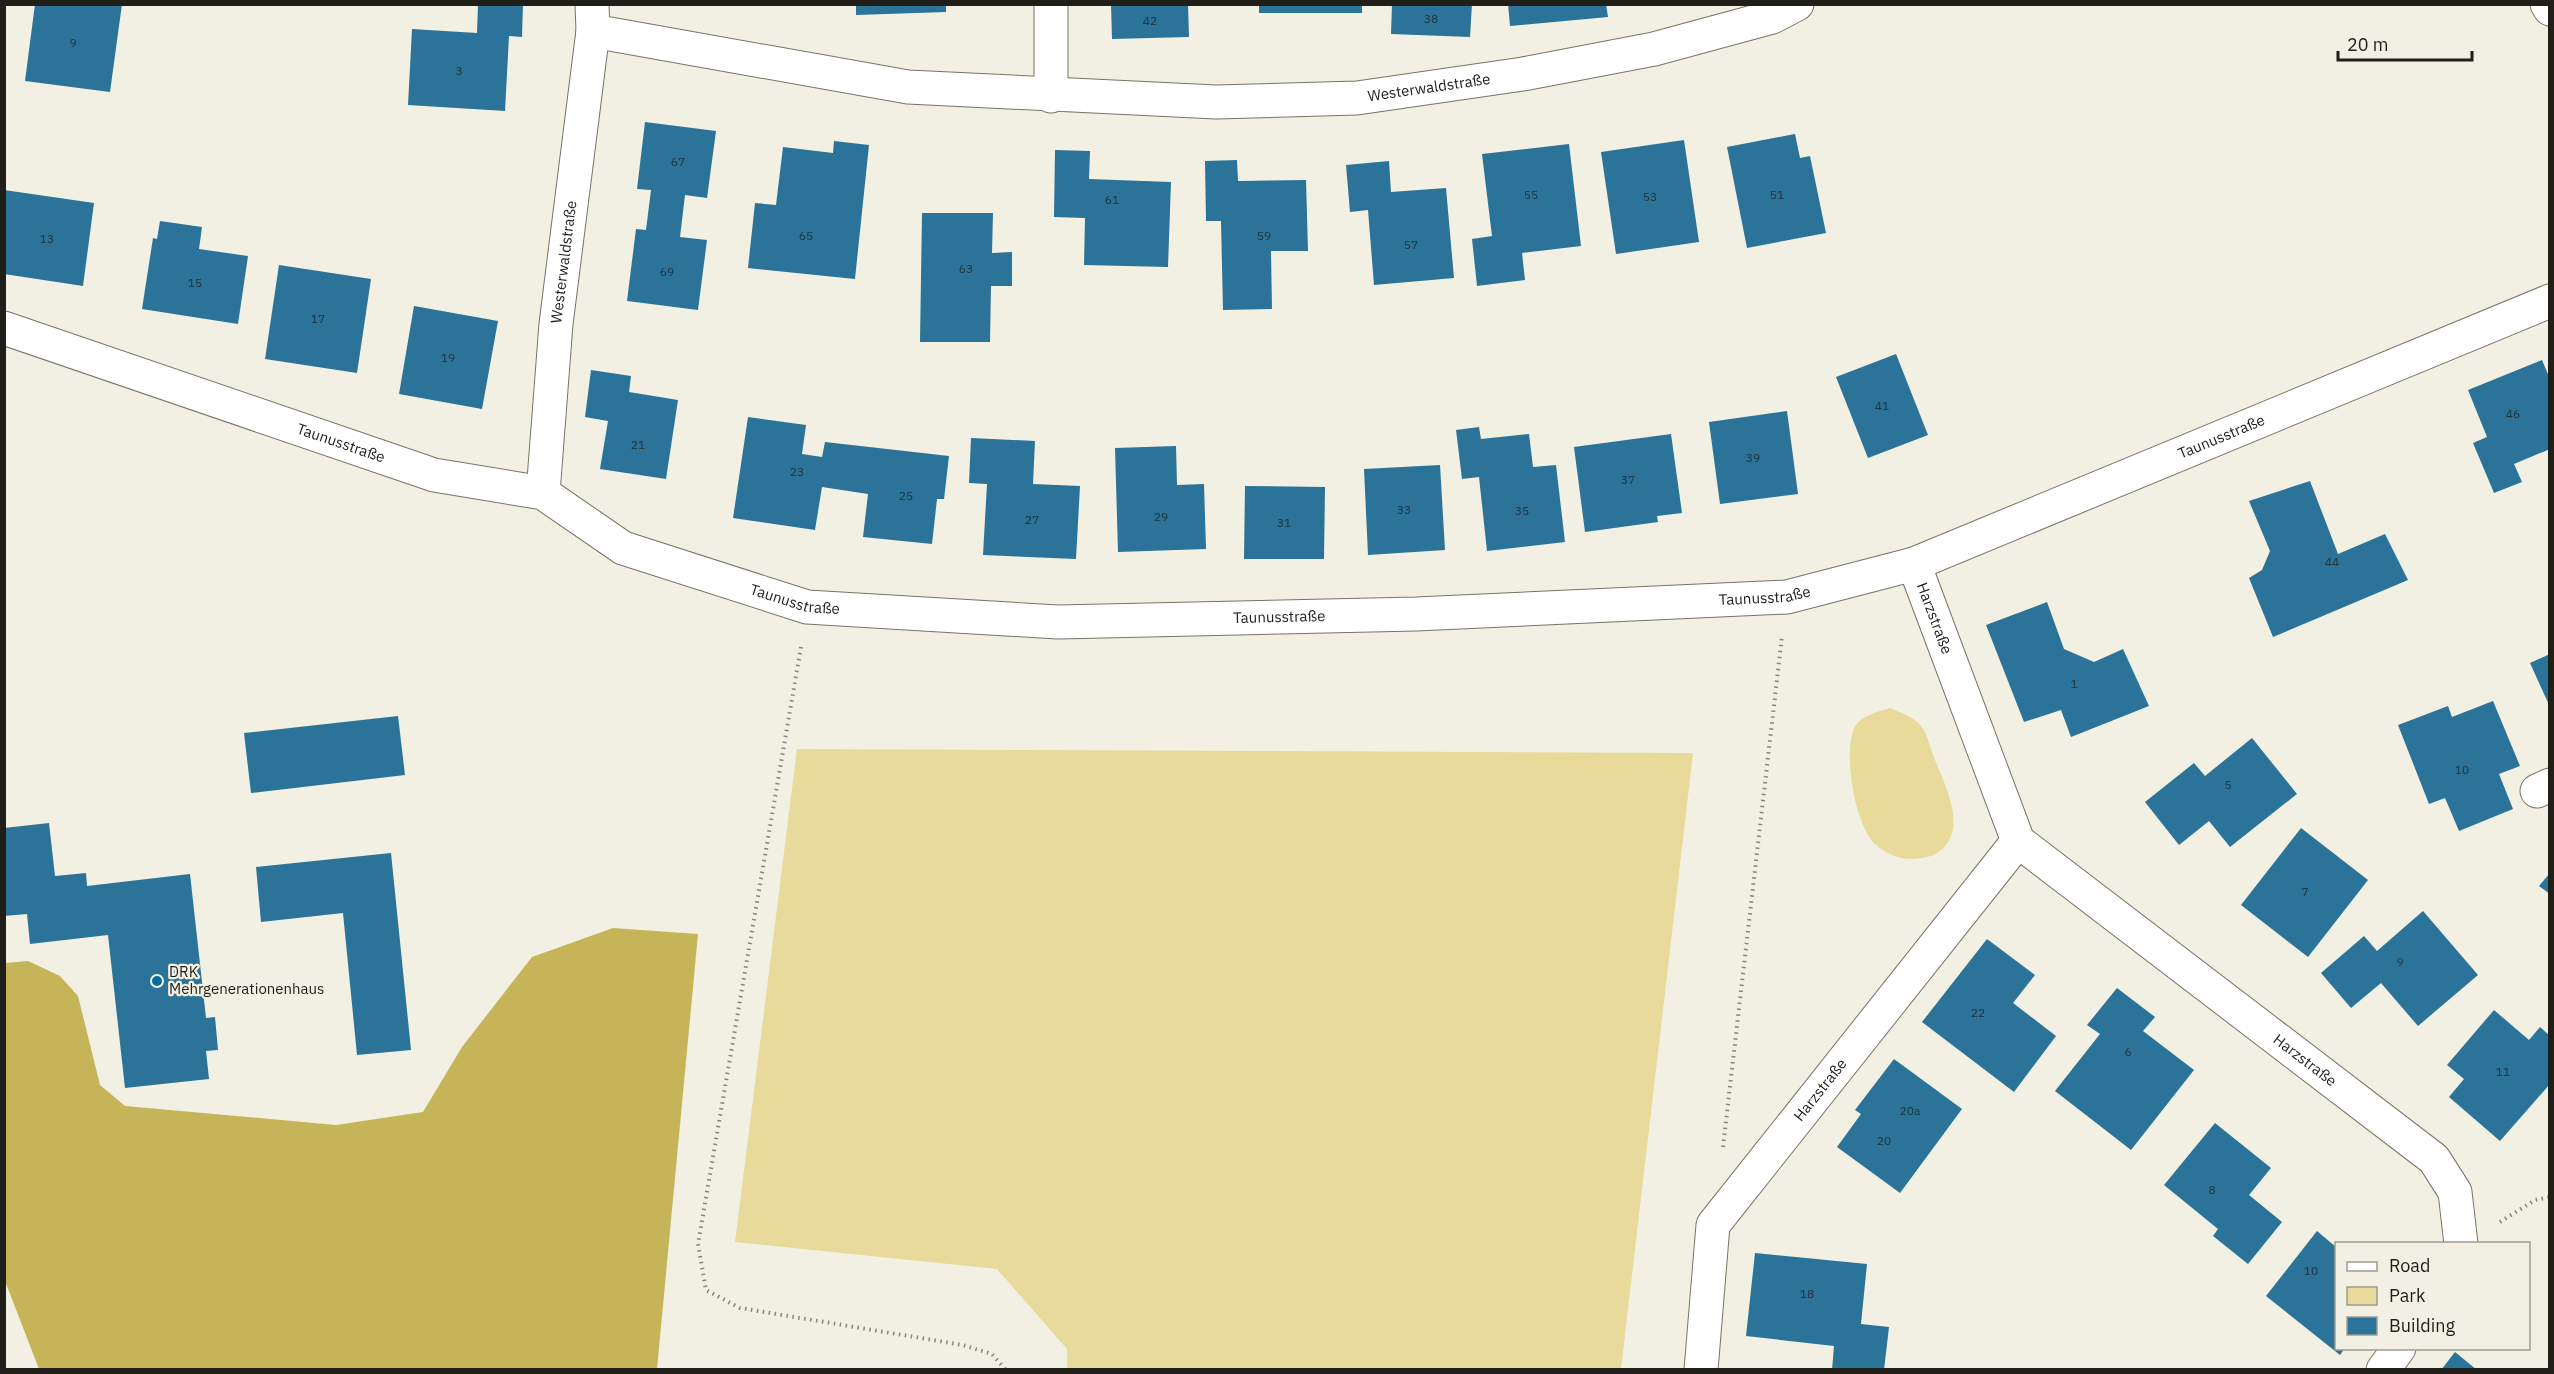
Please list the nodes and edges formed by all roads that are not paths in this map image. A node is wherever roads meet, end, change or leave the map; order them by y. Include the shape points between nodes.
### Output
1 (1051, 4) edge
2 (1797, 4) edge
3 (2547, 4) edge
4 (2550, 9) edge
5 (592, 18) edge
6 (1051, 96) junction
7 (2550, 301) edge
8 (4, 328) edge
9 (543, 493) junction
10 (1914, 564) junction
11 (2018, 841) junction
12 (2462, 1242) edge
13 (2398, 1350) edge
14 (1701, 1370) edge
15 (2383, 1370) edge

1 - 6 street
2 - 6 street, Westerwaldstraße via 1772,17 1654,49 1523,74 1357,98 1216,102
3 - 4 street
5 - 6 street, Westerwaldstraße via 908,87
5 - 9 street, Westerwaldstraße via 556,324
7 - 10 street, Taunusstraße
8 - 9 street, Taunusstraße via 434,475
9 - 10 street, Taunusstraße via 623,548 807,607 1058,622 1416,614 1787,597
10 - 11 street, Harzstraße
11 - 12 street, Harzstraße via 2434,1159 2455,1192
11 - 14 street, Harzstraße via 1713,1226
13 - 15 street

